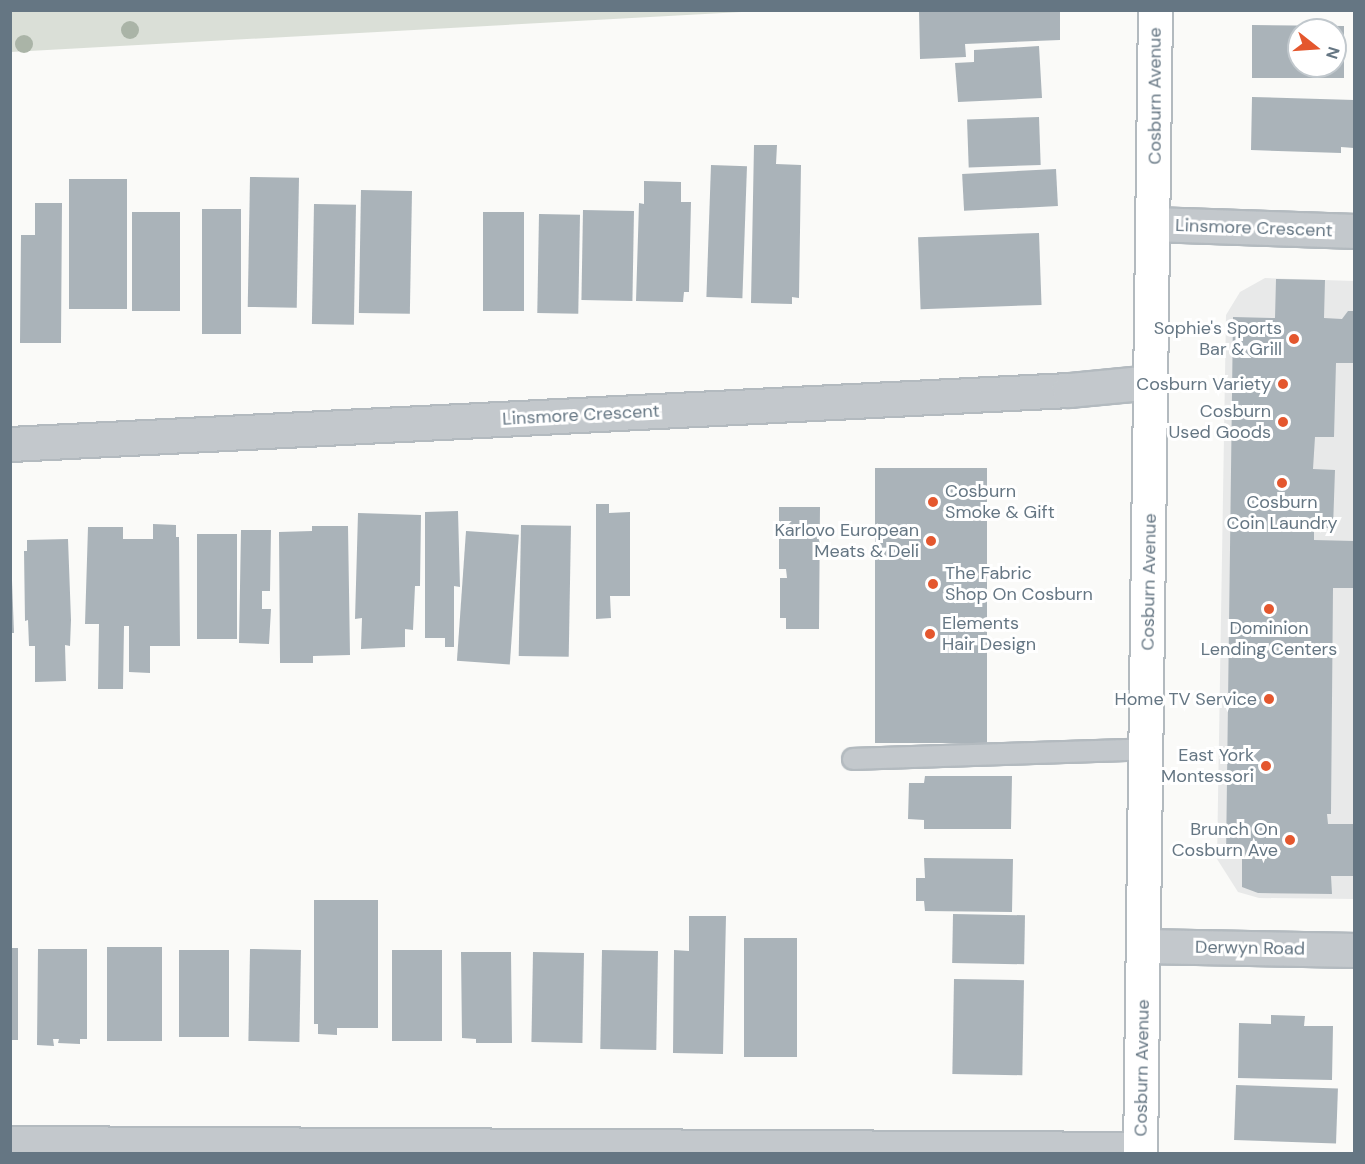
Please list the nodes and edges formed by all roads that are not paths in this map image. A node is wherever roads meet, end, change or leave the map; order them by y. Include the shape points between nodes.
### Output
1 (1155, 10) edge
2 (1154, 224) junction
3 (1354, 231) edge
4 (1152, 382) junction
5 (10, 444) edge
6 (1148, 749) junction
7 (853, 759) dead end
8 (1145, 946) junction
9 (1354, 950) edge
10 (10, 1143) edge
11 (1140, 1151) edge

1 - 2 street, Cosburn Avenue
2 - 3 street, Linsmore Crescent
2 - 4 street, Cosburn Avenue
4 - 5 street, Linsmore Crescent via 1069,390
4 - 6 street, Cosburn Avenue
6 - 7 lane
6 - 8 street, Cosburn Avenue
8 - 9 street, Derwyn Road
8 - 11 street, Cosburn Avenue
10 - 11 street

